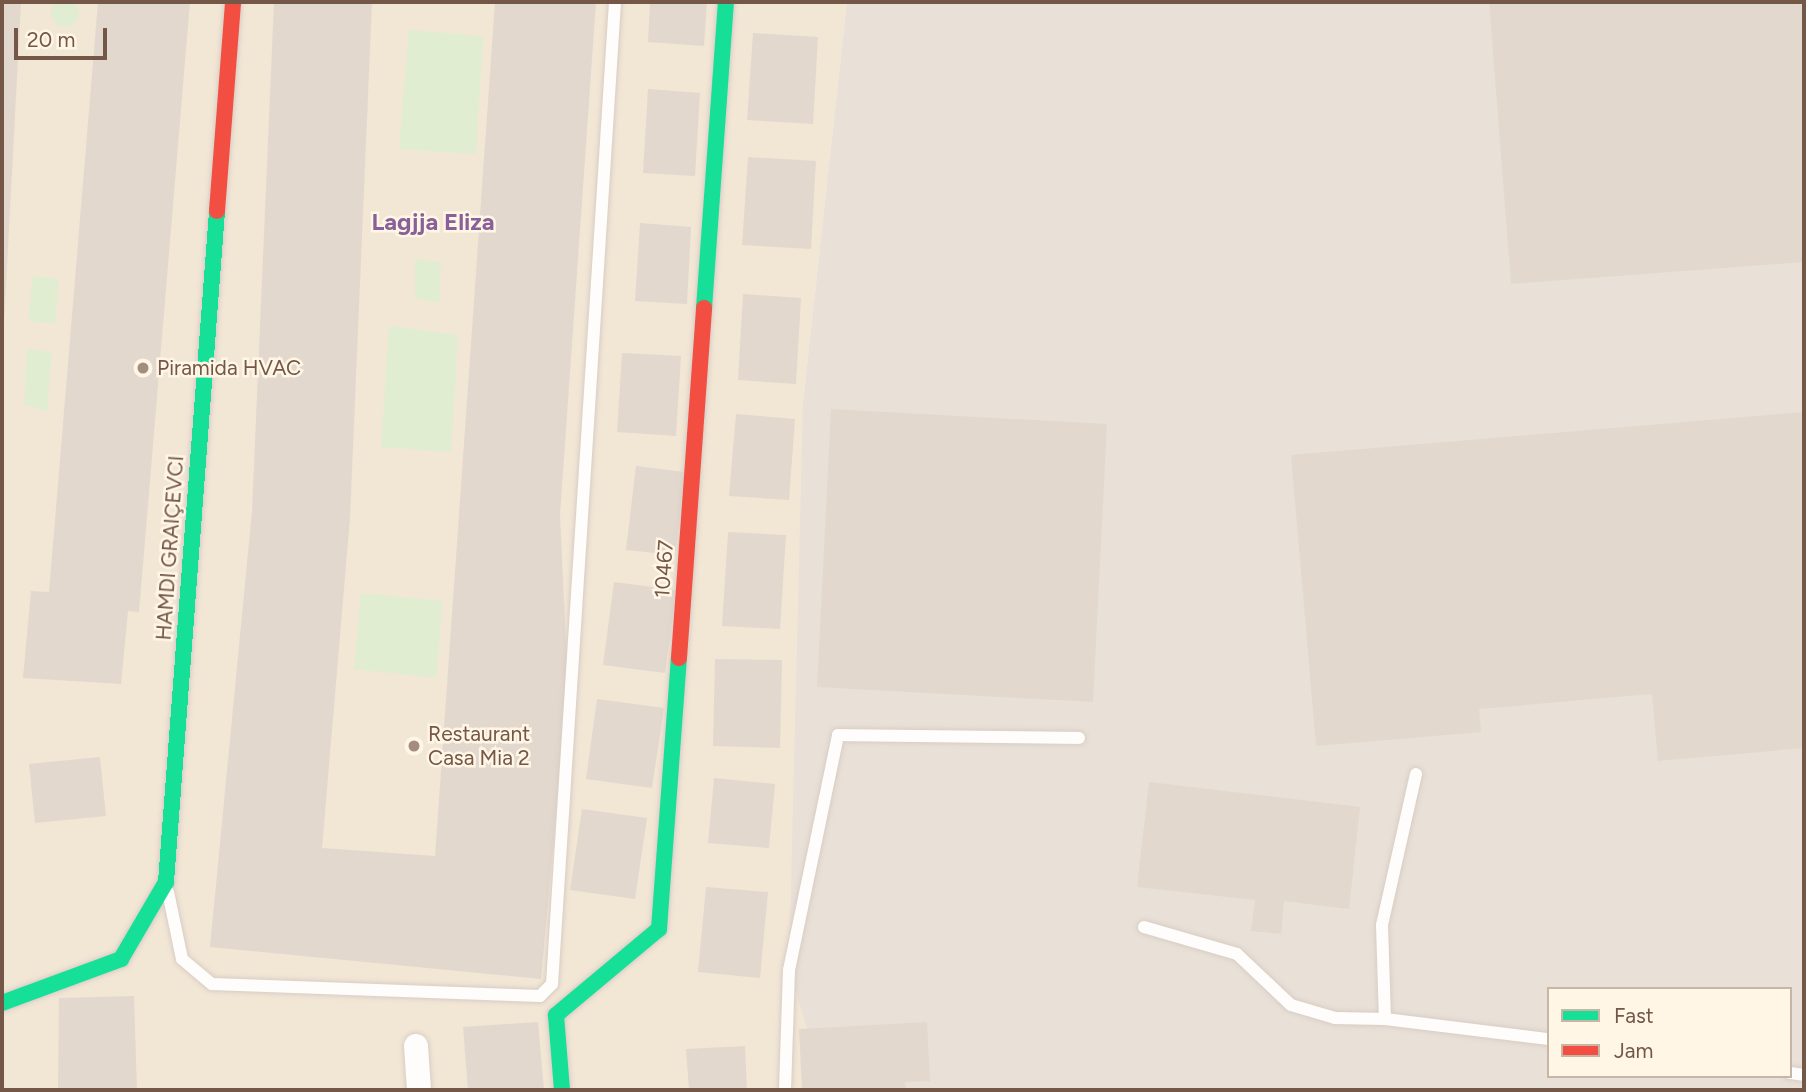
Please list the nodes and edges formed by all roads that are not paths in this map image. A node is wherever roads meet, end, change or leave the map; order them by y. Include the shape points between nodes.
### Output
1 (233, 2) edge
2 (615, 2) edge
3 (726, 2) edge
4 (1079, 738) dead end
5 (1416, 774) dead end
6 (166, 882) junction
7 (1144, 927) dead end
8 (2, 1003) edge
9 (1385, 1019) junction
10 (1547, 1039) edge
11 (415, 1046) dead end
12 (419, 1090) edge
13 (562, 1090) edge
14 (785, 1090) edge

1 - 6 street, HAMDI GRAIÇEVCI
2 - 6 lane via 552,984 540,996 212,984 182,959
3 - 13 street, 10467 via 659,929 556,1015
4 - 14 lane via 838,735 789,970
5 - 9 lane via 1382,925
6 - 8 street, HAMDI GRAIÇEVCI via 121,959
7 - 9 lane via 1237,954 1292,1005 1335,1018
9 - 10 lane
11 - 12 street

